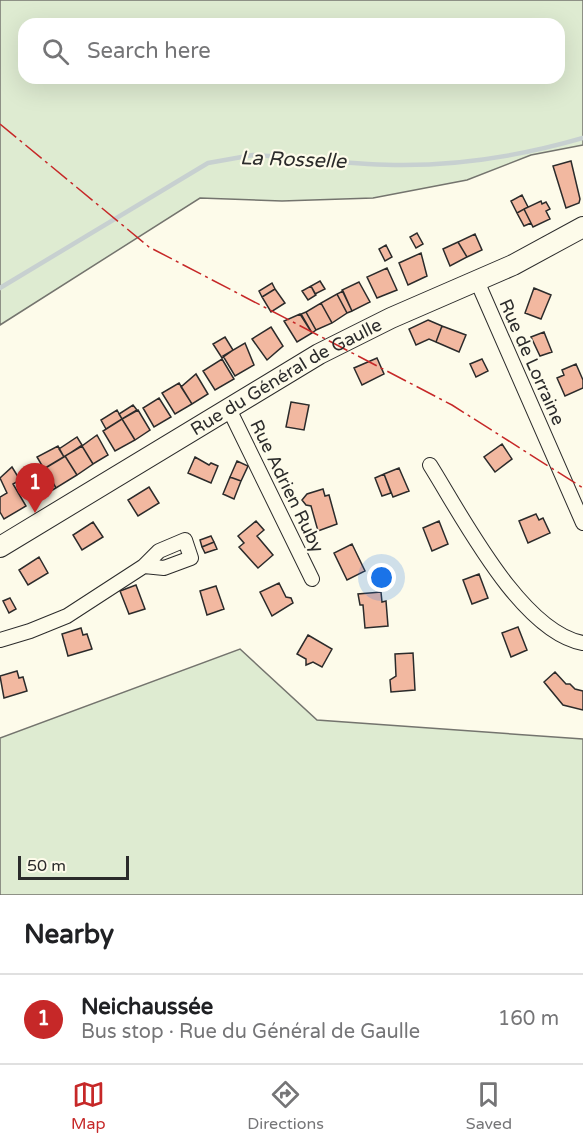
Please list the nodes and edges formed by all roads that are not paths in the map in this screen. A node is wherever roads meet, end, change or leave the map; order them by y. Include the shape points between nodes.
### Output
1 (583, 227) edge
2 (477, 281) junction
3 (229, 409) junction
4 (430, 465) dead end
5 (583, 523) edge
6 (0, 547) edge
7 (144, 566) dead end
8 (312, 579) dead end
9 (0, 640) edge
10 (583, 643) edge

1 - 2 main road, Rue du Général de Gaulle
2 - 3 main road, Rue du Général de Gaulle via 319,354
2 - 5 street, Rue de Lorraine
3 - 6 main road, Rue du Général de Gaulle
3 - 8 street, Rue Adrien Ruby
4 - 10 street via 513,594 546,626
7 - 9 street via 67,616

